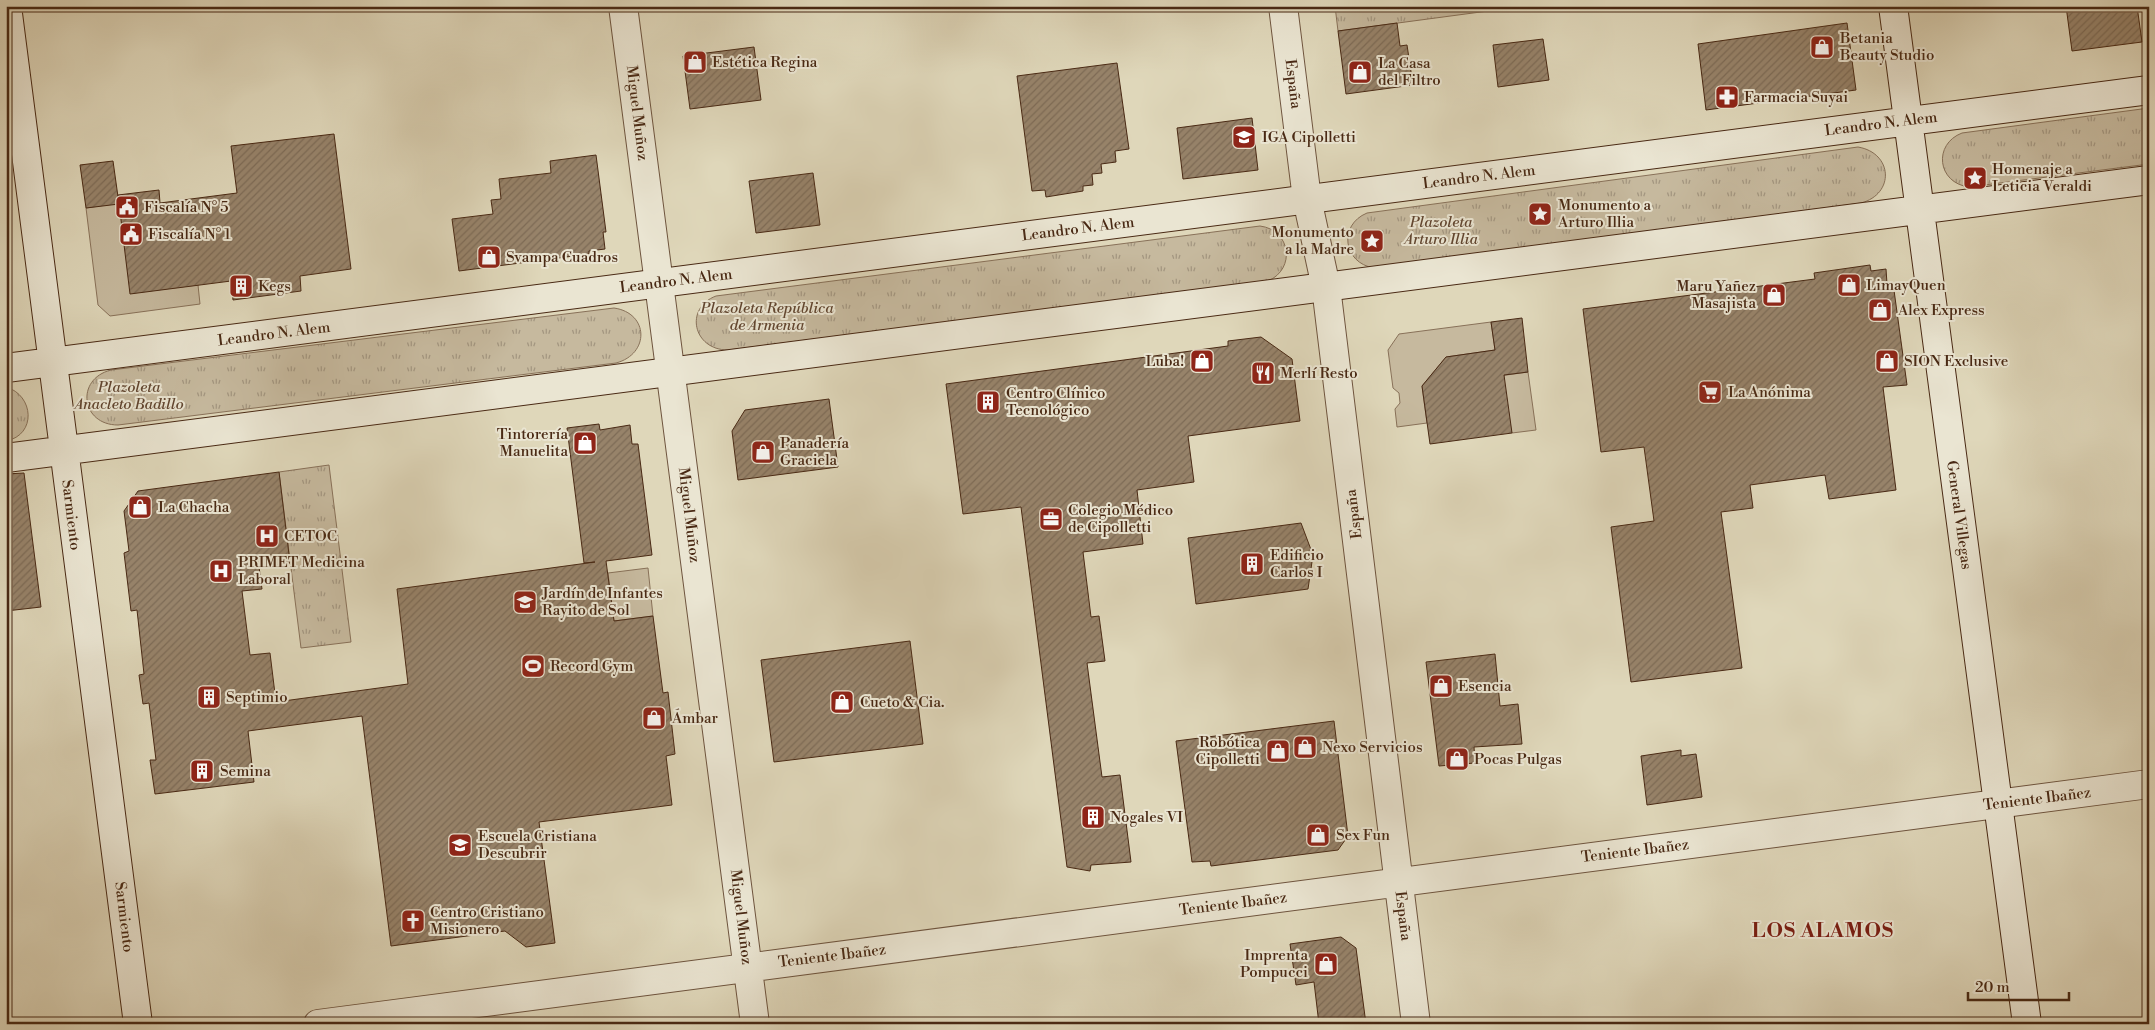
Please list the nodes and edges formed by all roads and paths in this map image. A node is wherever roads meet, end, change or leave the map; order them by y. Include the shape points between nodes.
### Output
1 (7, 6) edge
2 (623, 6) edge
3 (1283, 6) edge
4 (1893, 6) edge
5 (2149, 90) edge
6 (1908, 121) junction
7 (2149, 180) edge
8 (1307, 199) junction
9 (1919, 210) junction
10 (659, 284) junction
11 (1326, 287) junction
12 (52, 362) junction
13 (6, 368) edge
14 (670, 372) junction
15 (63, 450) junction
16 (6, 458) edge
17 (2149, 784) edge
18 (1998, 804) junction
19 (1399, 882) junction
20 (748, 967) junction
21 (138, 1024) edge
22 (318, 1024) edge
23 (756, 1024) edge
24 (1416, 1024) edge
25 (2027, 1024) edge

1 - 12 street, Sarmiento
2 - 10 street, Miguel Muñoz
3 - 8 street, España
4 - 6 street, General Villegas
5 - 6 street, Leandro N. Alem
6 - 8 street, Leandro N. Alem
6 - 9 street, General Villegas
7 - 9 street
8 - 10 street, Leandro N. Alem
8 - 11 street, España
9 - 11 street
9 - 18 street, General Villegas
10 - 12 street, Leandro N. Alem
10 - 14 street, Miguel Muñoz
11 - 14 street
11 - 19 street, España
12 - 13 street, Leandro N. Alem
12 - 15 street, Sarmiento
14 - 15 street
14 - 20 street, Miguel Muñoz
15 - 16 street
15 - 21 street, Sarmiento
17 - 18 street, Teniente Ibañez
18 - 19 street, Teniente Ibañez
18 - 25 street, General Villegas
19 - 20 street, Teniente Ibañez
19 - 24 street, España
20 - 22 street, Teniente Ibañez
20 - 23 street, Miguel Muñoz

